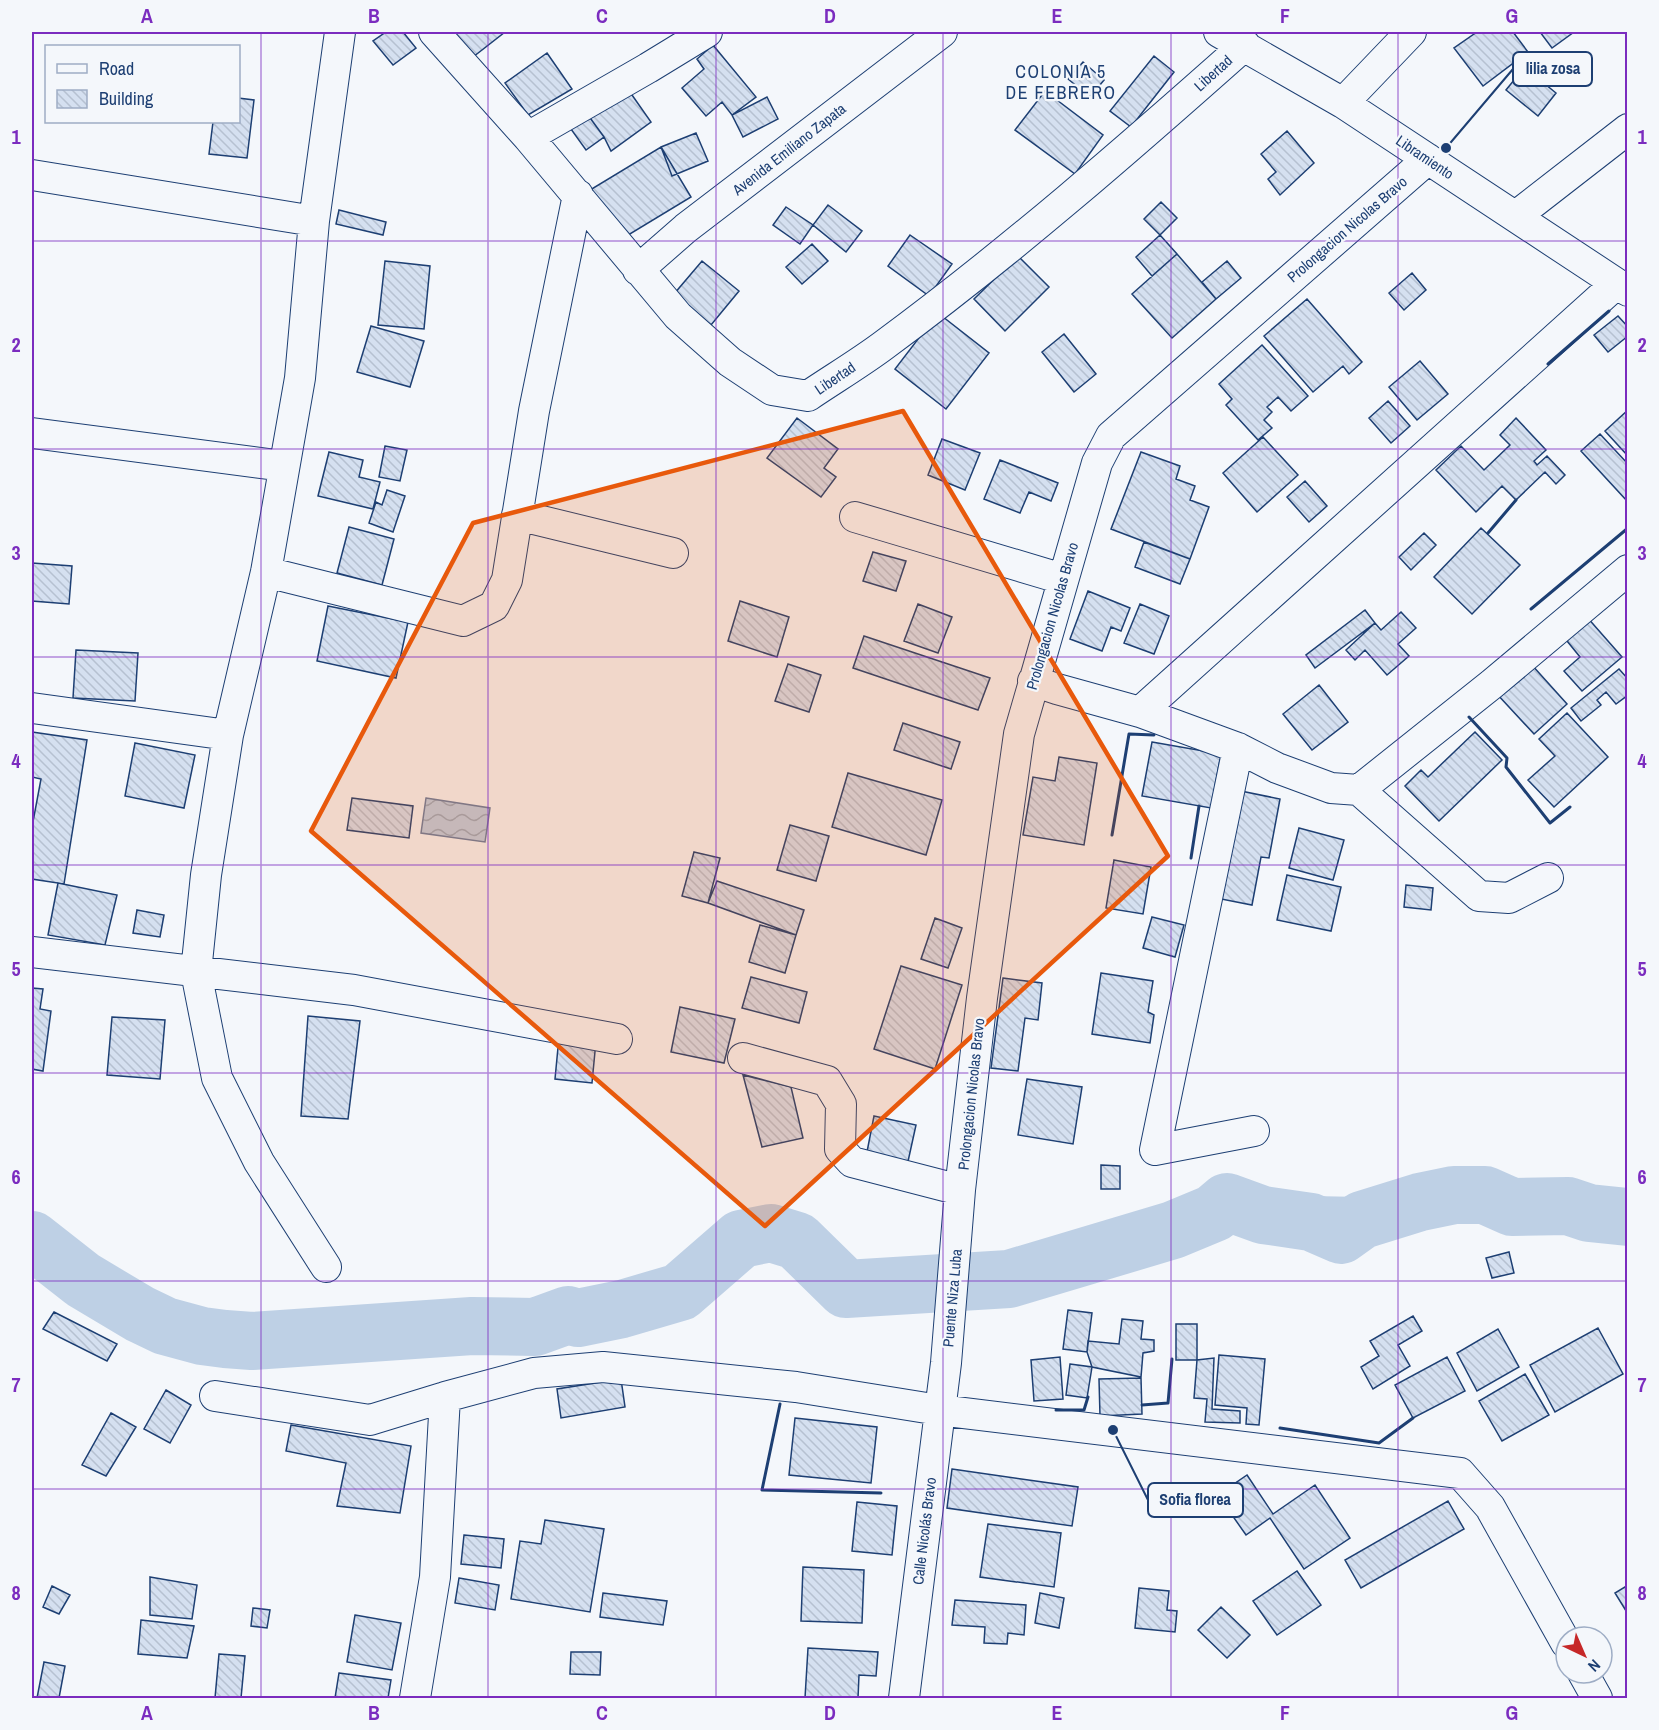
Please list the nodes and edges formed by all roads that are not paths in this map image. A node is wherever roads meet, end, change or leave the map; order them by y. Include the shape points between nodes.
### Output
1 (340, 32) edge
2 (434, 32) edge
3 (707, 32) edge
4 (942, 32) edge
5 (1219, 32) edge
6 (1412, 32) edge
7 (1245, 45) junction
8 (1343, 103) junction
9 (1628, 129) edge
10 (528, 136) junction
11 (1428, 159) junction
12 (32, 175) edge
13 (578, 195) junction
14 (1516, 216) junction
15 (315, 221) junction
16 (638, 270) junction
17 (1622, 287) edge
18 (32, 433) edge
19 (284, 466) junction
20 (518, 516) junction
21 (855, 516) dead end
22 (673, 553) dead end
23 (1628, 570) edge
24 (266, 572) junction
25 (1063, 579) junction
26 (1033, 681) junction
27 (32, 708) edge
28 (1140, 712) junction
29 (228, 735) junction
30 (1238, 748) junction
31 (1359, 790) junction
32 (1548, 878) dead end
33 (32, 952) edge
34 (196, 972) junction
35 (617, 1039) dead end
36 (742, 1058) dead end
37 (1254, 1131) dead end
38 (958, 1214) junction
39 (326, 1267) dead end
40 (946, 1363) joint
41 (215, 1396) dead end
42 (445, 1397) junction
43 (939, 1410) junction
44 (1556, 1625) edge
45 (415, 1698) edge
46 (904, 1698) edge

1 - 15 street
2 - 10 street, Libertad
3 - 10 street
4 - 16 street, Avenida Emiliano Zapata via 686,228
5 - 7 street, Libramiento
6 - 8 street
7 - 8 street, Libramiento
7 - 16 street, Libertad via 993,260 882,346 808,396 772,390 730,362 678,316
8 - 11 street, Libramiento
9 - 14 street
10 - 13 street, Libertad
11 - 14 street, Libramiento
11 - 25 street, Prolongacion Nicolas Bravo via 1111,436 1097,463
12 - 15 street
13 - 16 street, Libertad
13 - 20 street via 534,411
14 - 17 street, Libramiento
15 - 19 street via 300,378
17 - 28 street
18 - 19 street
19 - 24 street
20 - 22 street
20 - 24 street via 507,580 494,606 463,621
21 - 25 street
23 - 31 street
24 - 29 street
25 - 26 street, Prolongacion Nicolas Bravo
26 - 28 street
26 - 38 street, Prolongacion Nicolas Bravo via 1018,734 1003,839
27 - 29 street
28 - 30 street
29 - 34 street via 206,875
30 - 31 street via 1331,788
30 - 37 street via 1155,1150
31 - 32 street via 1479,896 1509,898
33 - 34 street
34 - 35 street via 354,990
34 - 39 street via 217,1078 260,1162
36 - 38 street via 827,1081 841,1104 840,1149 852,1162
38 - 40 street, Puente Niza Luba
40 - 43 street, Calle Nicolás Bravo
41 - 42 street via 370,1420
42 - 43 street via 534,1373 603,1366 796,1387
42 - 45 street via 435,1577
43 - 44 street via 1461,1473 1490,1507
43 - 46 street, Calle Nicolás Bravo

